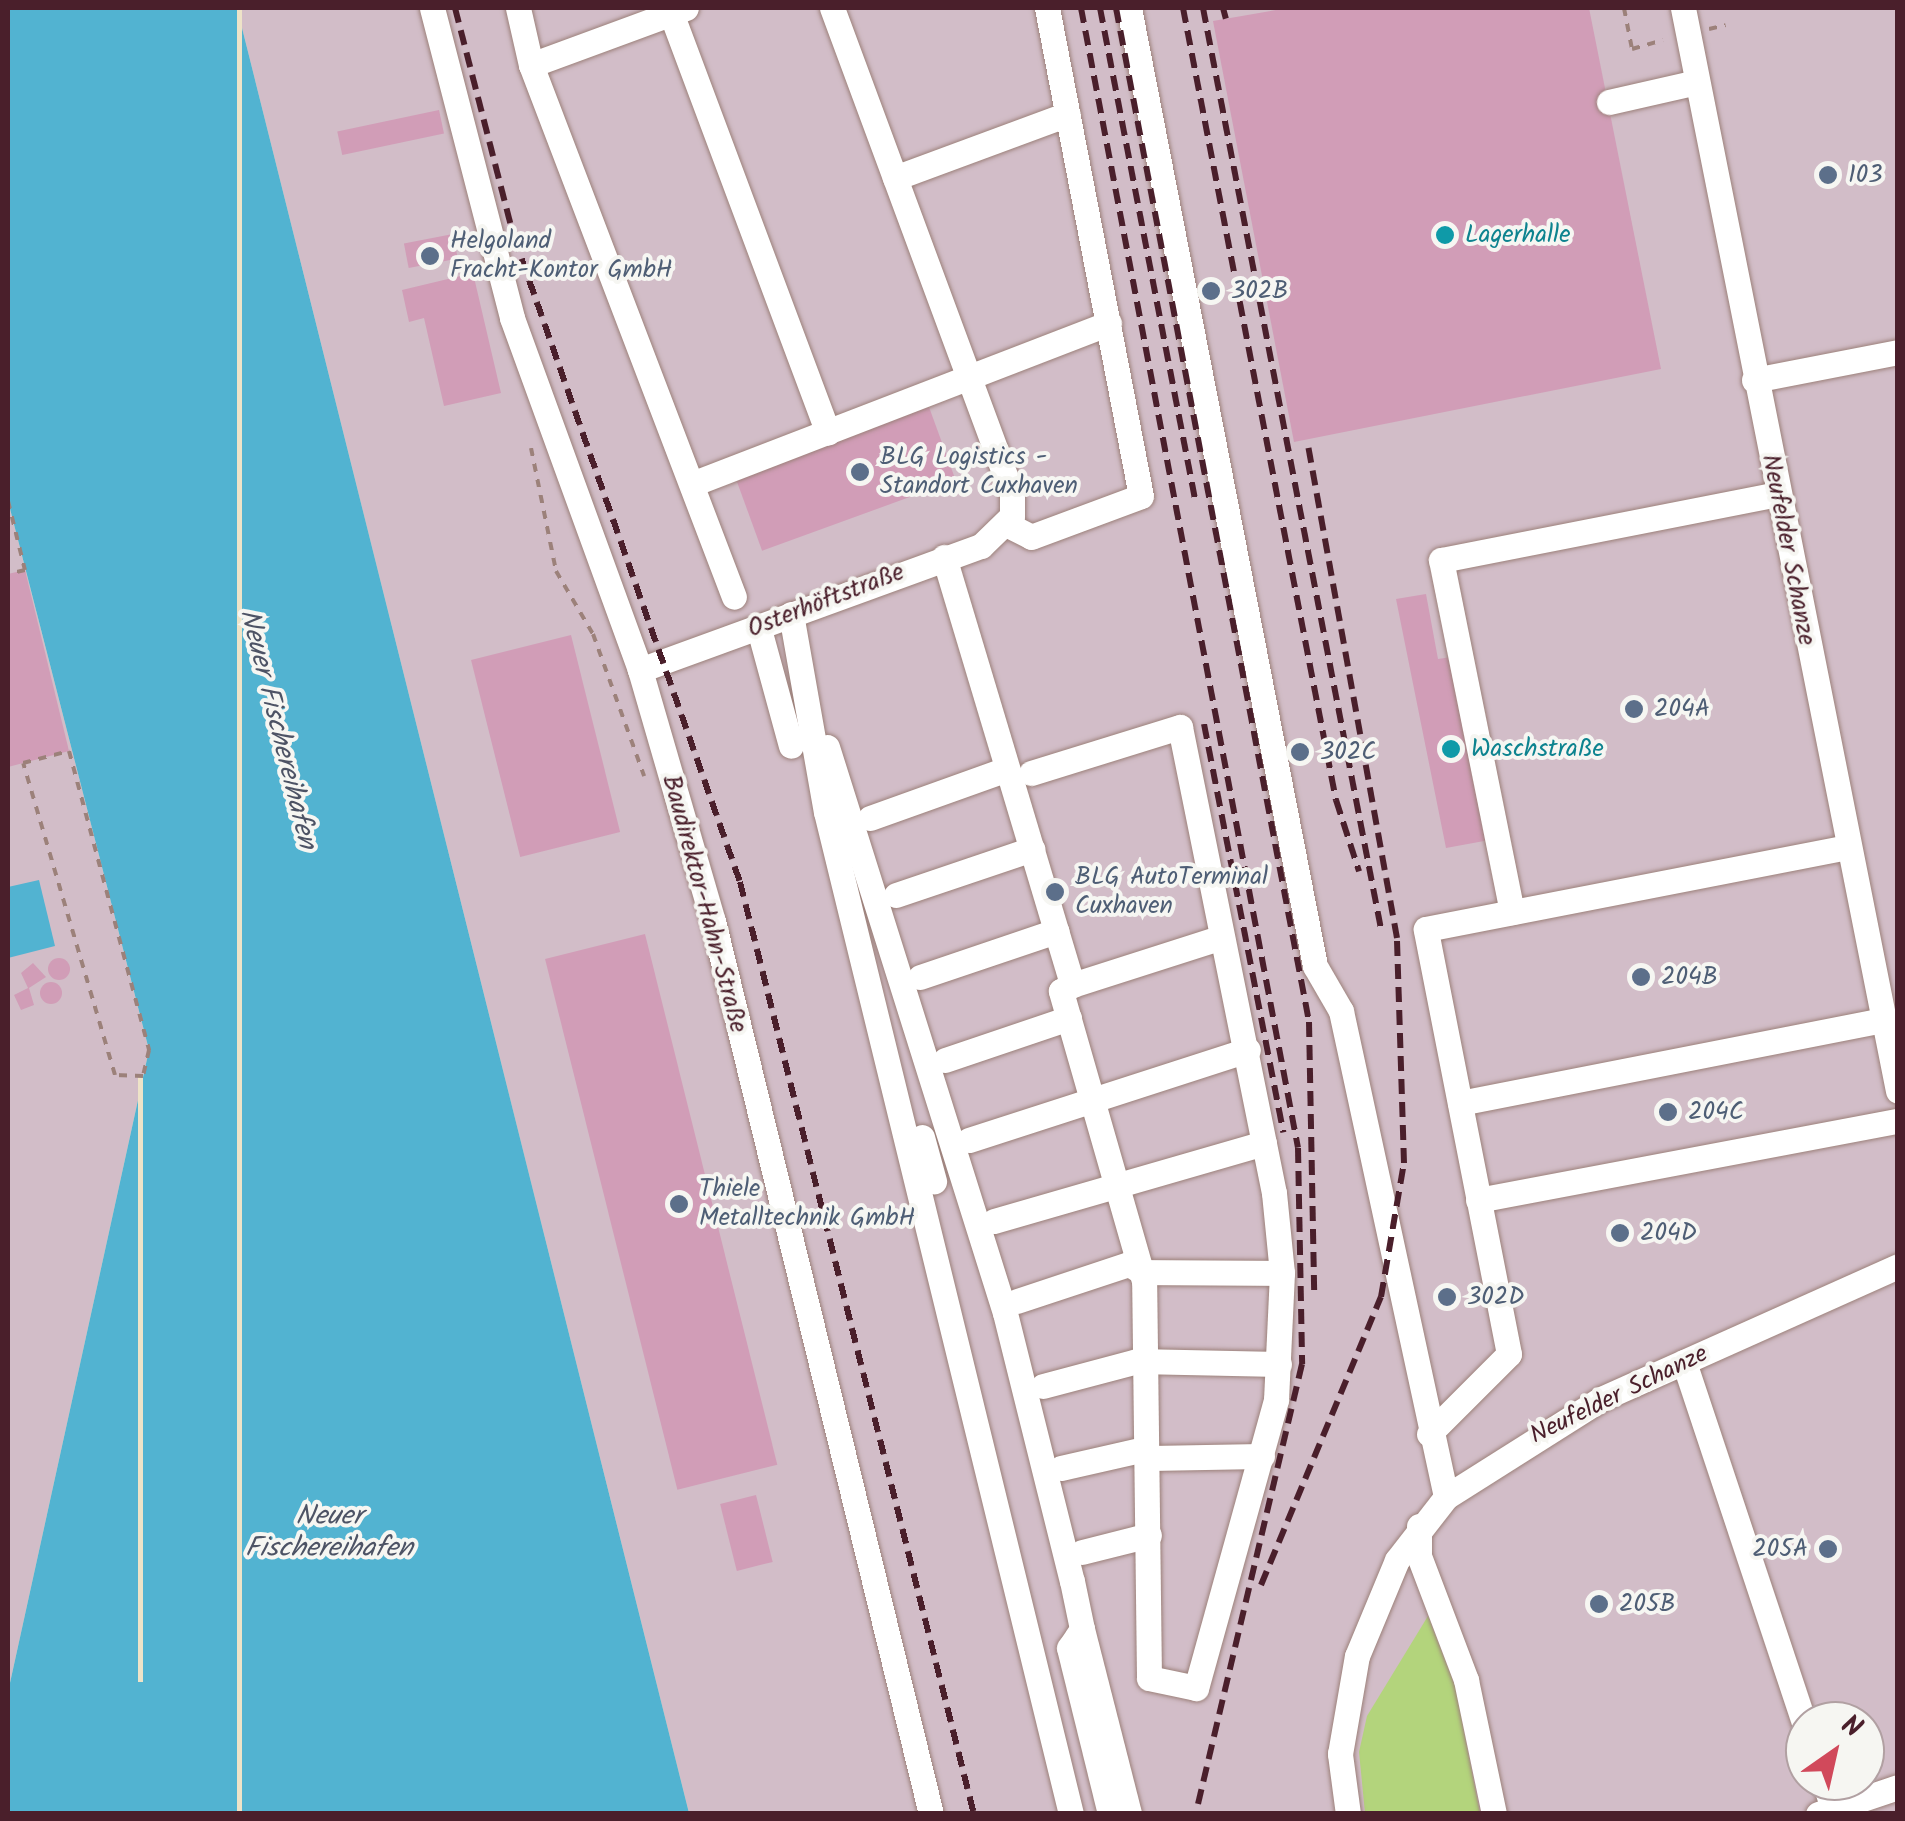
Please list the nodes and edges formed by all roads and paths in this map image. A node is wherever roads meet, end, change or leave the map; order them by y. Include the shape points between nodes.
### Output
1 (432, 8) edge
2 (518, 8) edge
3 (832, 8) edge
4 (1047, 8) edge
5 (1129, 8) edge
6 (1624, 8) edge
7 (1683, 8) edge
8 (678, 10) edge
9 (1726, 25) dead end
10 (1704, 30) dead end
11 (1669, 38) dead end
12 (531, 66) junction
13 (1697, 82) junction
14 (1610, 102) dead end
15 (1068, 114) junction
16 (894, 178) junction
17 (1109, 323) junction
18 (1898, 352) edge
19 (969, 378) junction
20 (1754, 380) junction
21 (828, 433) junction
22 (530, 442) dead end
23 (692, 484) junction
24 (1776, 494) junction
25 (8, 501) edge
26 (1006, 524) junction
27 (944, 557) junction
28 (8, 574) edge
29 (734, 597) dead end
30 (792, 614) junction
31 (759, 628) junction
32 (640, 670) junction
33 (807, 695) junction
34 (785, 749) dead end
35 (50, 756) joint
36 (1019, 771) junction
37 (646, 783) dead end
38 (870, 818) dead end
39 (1848, 847) junction
40 (1032, 849) junction
41 (896, 896) dead end
42 (1512, 912) junction
43 (1056, 932) junction
44 (1222, 937) junction
45 (920, 977) dead end
46 (1072, 984) junction
47 (1069, 1018) junction
48 (1883, 1020) junction
49 (1248, 1050) junction
50 (945, 1060) dead end
51 (894, 1090) junction
52 (1898, 1091) edge
53 (1092, 1097) junction
54 (1460, 1103) junction
55 (1898, 1121) edge
56 (970, 1140) dead end
57 (1264, 1143) junction
58 (934, 1181) dead end
59 (1117, 1184) junction
60 (1478, 1200) junction
61 (994, 1221) dead end
62 (1898, 1266) edge
63 (1142, 1272) junction
64 (1282, 1273) junction
65 (1017, 1301) dead end
66 (1684, 1362) junction
67 (1149, 1364) junction
68 (1278, 1364) junction
69 (1043, 1386) dead end
70 (1429, 1434) junction
71 (1262, 1456) junction
72 (1149, 1458) junction
73 (1061, 1468) dead end
74 (1446, 1497) junction
75 (1419, 1526) junction
76 (1149, 1536) junction
77 (1082, 1552) dead end
78 (1374, 1604) junction
79 (1437, 1607) junction
80 (1082, 1629) junction
81 (1797, 1701) edge
82 (1898, 1788) edge
83 (1828, 1812) edge
84 (931, 1814) edge
85 (1072, 1814) edge
86 (1110, 1814) edge
87 (1128, 1814) edge
88 (1348, 1814) edge
89 (1494, 1814) edge

1 - 32 street, Baudirektor-Hahn-Straße via 512,318
2 - 12 street
3 - 16 street
4 - 15 street
5 - 70 street via 1315,966 1341,1012
6 - 11 path via 1632,49
7 - 13 street, Neufelder Schanze
8 - 12 street
8 - 21 street
9 - 10 path
12 - 23 street
13 - 14 street
13 - 20 street, Neufelder Schanze
15 - 16 street
15 - 17 street
16 - 19 street
17 - 19 street
17 - 26 street via 1141,496 1031,537
18 - 20 street
19 - 21 street
19 - 26 street via 1012,494
20 - 24 street, Neufelder Schanze
21 - 23 street
22 - 37 path via 556,571 593,634
23 - 29 street
24 - 39 street, Neufelder Schanze
24 - 42 street via 1442,560
25 - 28 path via 24,570
26 - 27 street, Osterhöftstraße via 990,541
27 - 30 street, Osterhöftstraße
27 - 36 street
30 - 31 street, Osterhöftstraße
30 - 33 street
31 - 32 street, Osterhöftstraße
31 - 34 street
32 - 84 street, Baudirektor-Hahn-Straße via 714,921
33 - 51 street via 826,812
33 - 80 street via 861,838 1005,1314
35 - 35 path via 69,751 149,1050 142,1076 115,1075 28,782 23,763
36 - 38 street
36 - 40 street
36 - 44 street via 1180,727
39 - 42 street
39 - 48 street, Neufelder Schanze
40 - 41 street
40 - 43 street
42 - 54 street via 1426,929
43 - 45 street
43 - 46 street
44 - 46 street
44 - 49 street
46 - 47 street via 1061,991
47 - 50 street
47 - 53 street
48 - 52 street, Neufelder Schanze
48 - 54 street
49 - 53 street
49 - 57 street
51 - 58 street via 908,1088
51 - 85 street
53 - 56 street
53 - 59 street
54 - 60 street
55 - 60 street
57 - 59 street
57 - 64 street
59 - 61 street
59 - 63 street
60 - 70 street via 1509,1354
62 - 66 street, Neufelder Schanze
63 - 64 street
63 - 65 street via 1130,1264
63 - 67 street
64 - 68 street
66 - 74 street, Neufelder Schanze via 1549,1425
66 - 81 street
67 - 68 street
67 - 69 street
67 - 72 street
68 - 71 street
70 - 74 street
71 - 72 street
71 - 76 street via 1196,1688 1149,1678
72 - 73 street via 1140,1450
72 - 76 street
74 - 75 street, Neufelder Schanze
75 - 78 street, Neufelder Schanze
75 - 79 street
76 - 77 street
78 - 79 street via 1403,1588
78 - 88 street, Neufelder Schanze via 1340,1754
79 - 89 street via 1466,1680
80 - 86 street via 1069,1648
80 - 87 street
82 - 83 street

